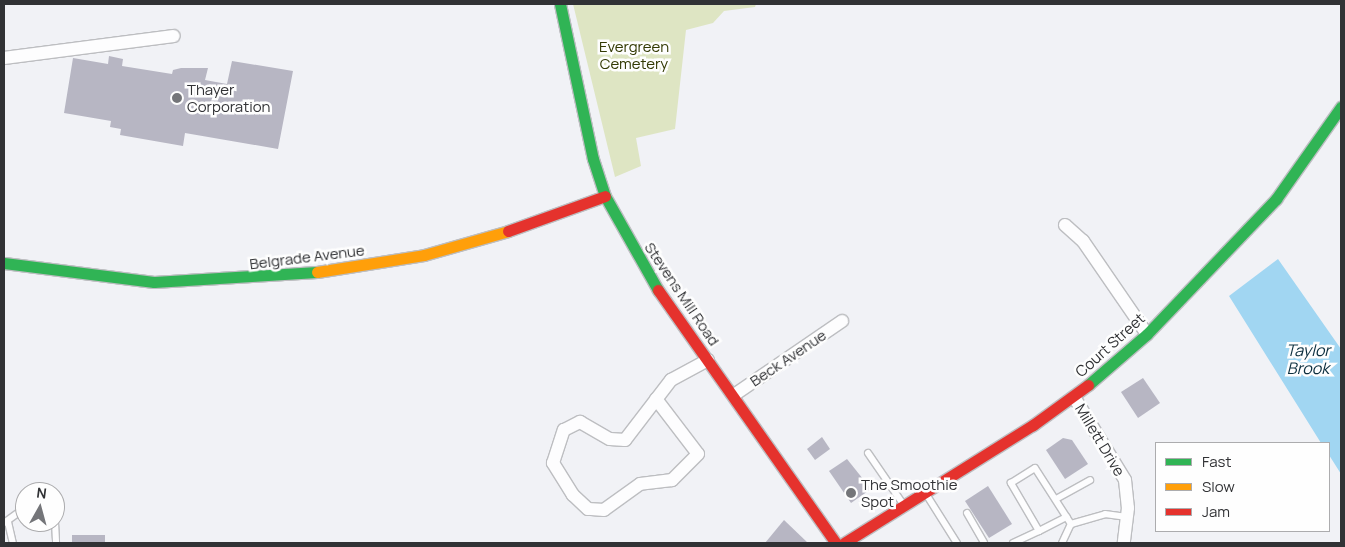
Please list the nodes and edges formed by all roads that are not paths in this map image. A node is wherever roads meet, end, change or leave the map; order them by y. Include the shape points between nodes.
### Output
1 (560, 4) edge
2 (174, 36) dead end
3 (4, 58) edge
4 (1341, 107) edge
5 (605, 196) junction
6 (1065, 225) dead end
7 (4, 263) edge
8 (842, 321) dead end
9 (1147, 334) junction
10 (708, 360) junction
11 (734, 395) junction
12 (1074, 397) junction
13 (656, 398) junction
14 (868, 453) dead end
15 (1090, 480) dead end
16 (924, 492) junction
17 (1056, 499) junction
18 (903, 505) junction
19 (967, 514) dead end
20 (1067, 517) junction
21 (1127, 517) junction
22 (6, 522) edge
23 (1071, 524) junction
24 (1039, 531) junction
25 (13, 543) edge
26 (836, 543) edge
27 (844, 543) edge
28 (957, 543) edge
29 (984, 543) edge
30 (1013, 543) edge
31 (1062, 543) edge
32 (1124, 543) edge

1 - 5 street, Stevens Mill Road via 593,159
2 - 3 street
4 - 9 street, Court Street via 1276,199
5 - 7 street, Belgrade Avenue via 452,248 306,274 154,282
5 - 10 street, Stevens Mill Road via 645,271
6 - 9 street via 1083,241
8 - 11 street, Beck Avenue
9 - 12 street, Court Street
10 - 11 street, Stevens Mill Road
10 - 13 street via 671,380
11 - 26 street, Stevens Mill Road
12 - 16 street, Court Street
12 - 21 street, Millett Drive via 1121,472 1127,488
13 - 13 street via 625,440 610,438 580,422 564,430 553,463 573,495 588,509 604,510 640,484 672,480 698,454
14 - 18 lane
15 - 17 lane
16 - 18 street, Court Street
16 - 28 lane
17 - 20 lane
17 - 24 lane via 1038,470 1012,479 1011,483
18 - 27 street, Court Street
19 - 29 lane
20 - 23 lane
20 - 24 lane
21 - 23 lane via 1105,514
21 - 32 street, Millett Drive
22 - 25 lane
23 - 31 lane
24 - 30 lane

